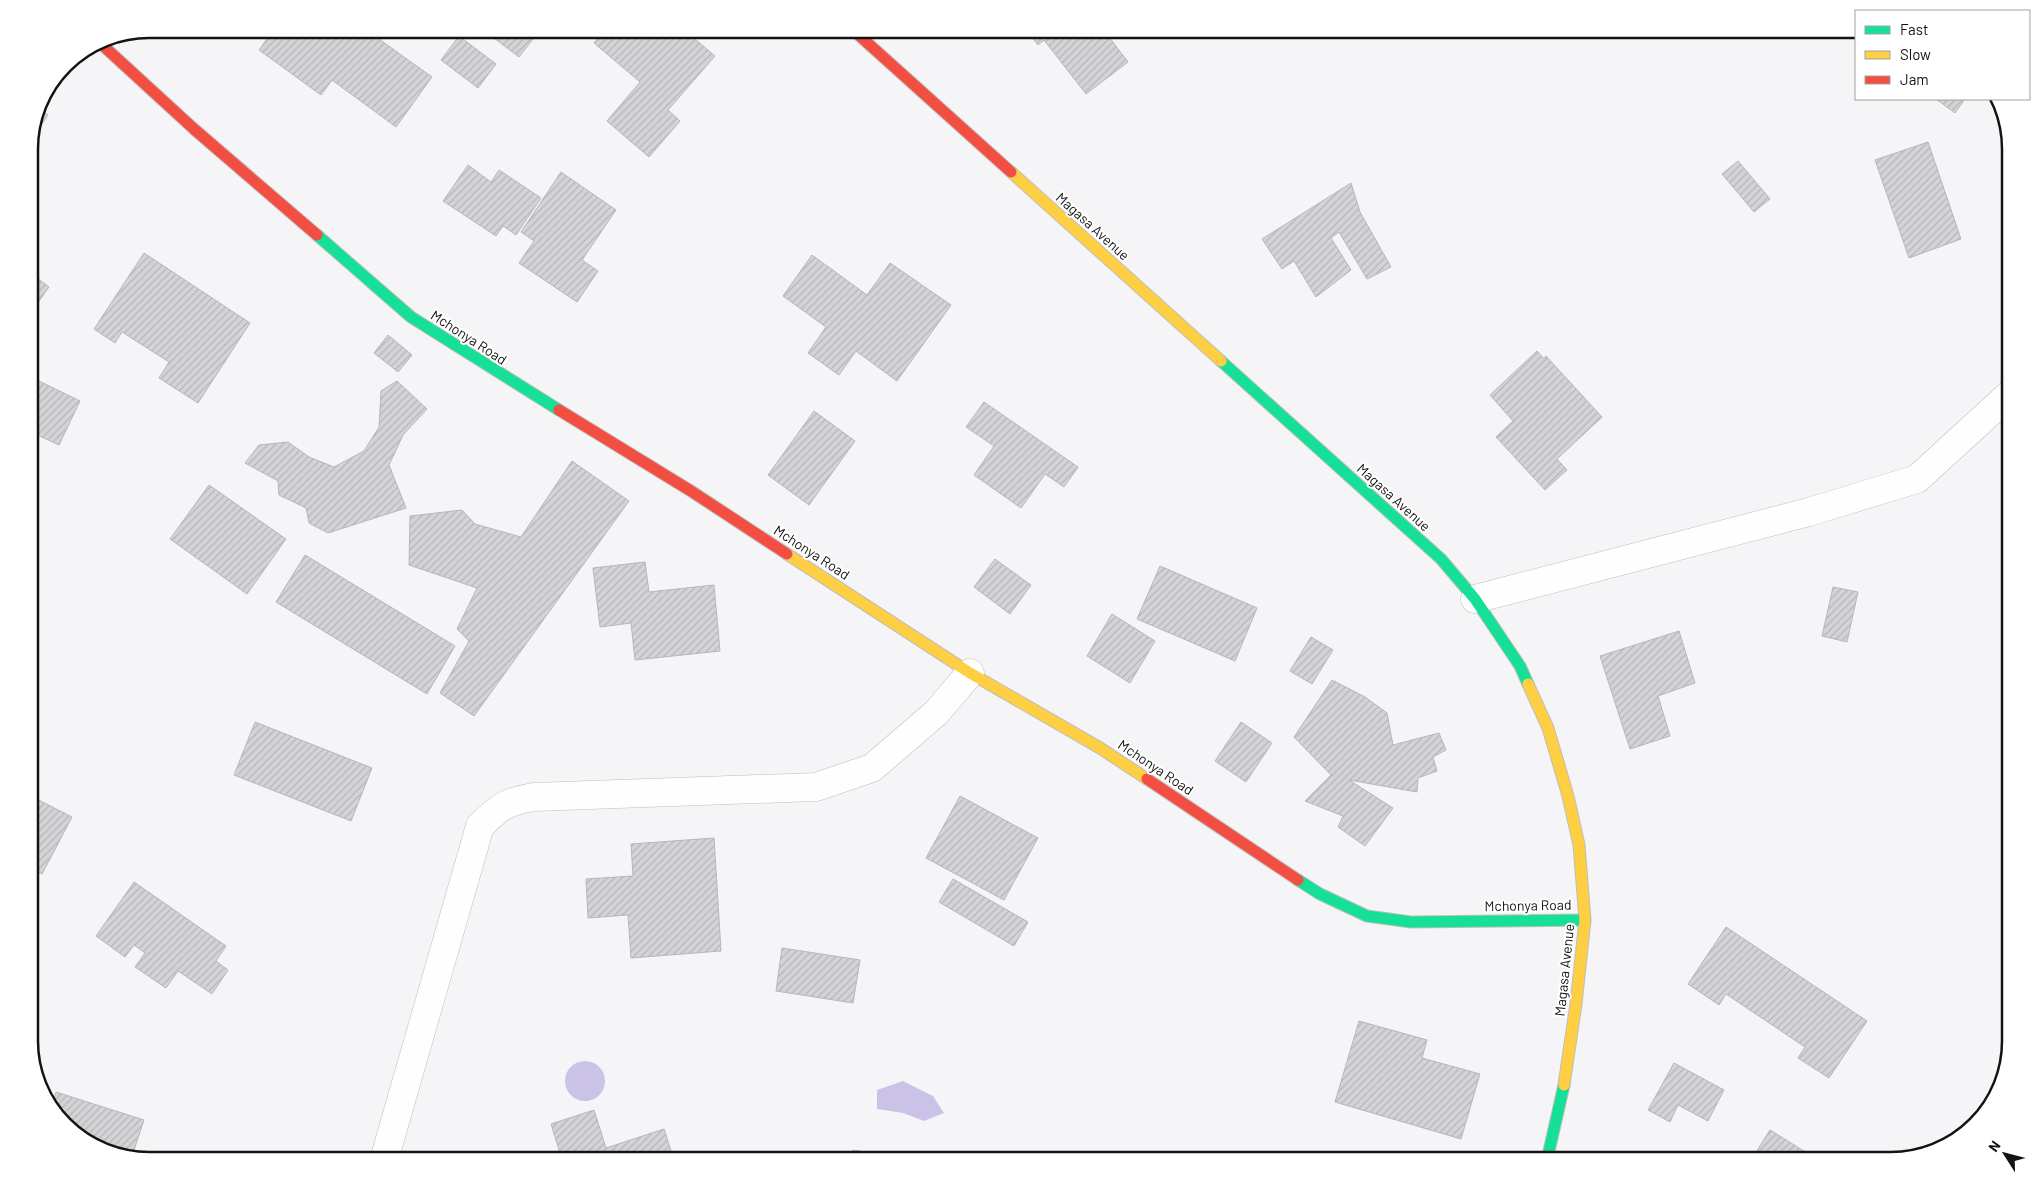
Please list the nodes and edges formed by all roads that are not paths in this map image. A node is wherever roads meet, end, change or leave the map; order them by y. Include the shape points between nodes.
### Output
1 (862, 38) edge
2 (104, 47) edge
3 (2002, 401) edge
4 (1475, 600) junction
5 (970, 673) junction
6 (1585, 920) junction
7 (386, 1152) edge
8 (1549, 1152) edge

1 - 4 street, Magasa Avenue via 1441,559
2 - 5 street, Mchonya Road via 411,317 699,496
3 - 4 street via 1916,479 1809,512
4 - 6 street, Magasa Avenue via 1520,666 1548,728 1579,845
5 - 6 street, Mchonya Road via 1100,748 1320,894 1367,916 1411,922
5 - 7 street via 938,712 872,768 816,787 534,797 511,801 500,807 480,826
6 - 8 street, Magasa Avenue via 1566,1079

